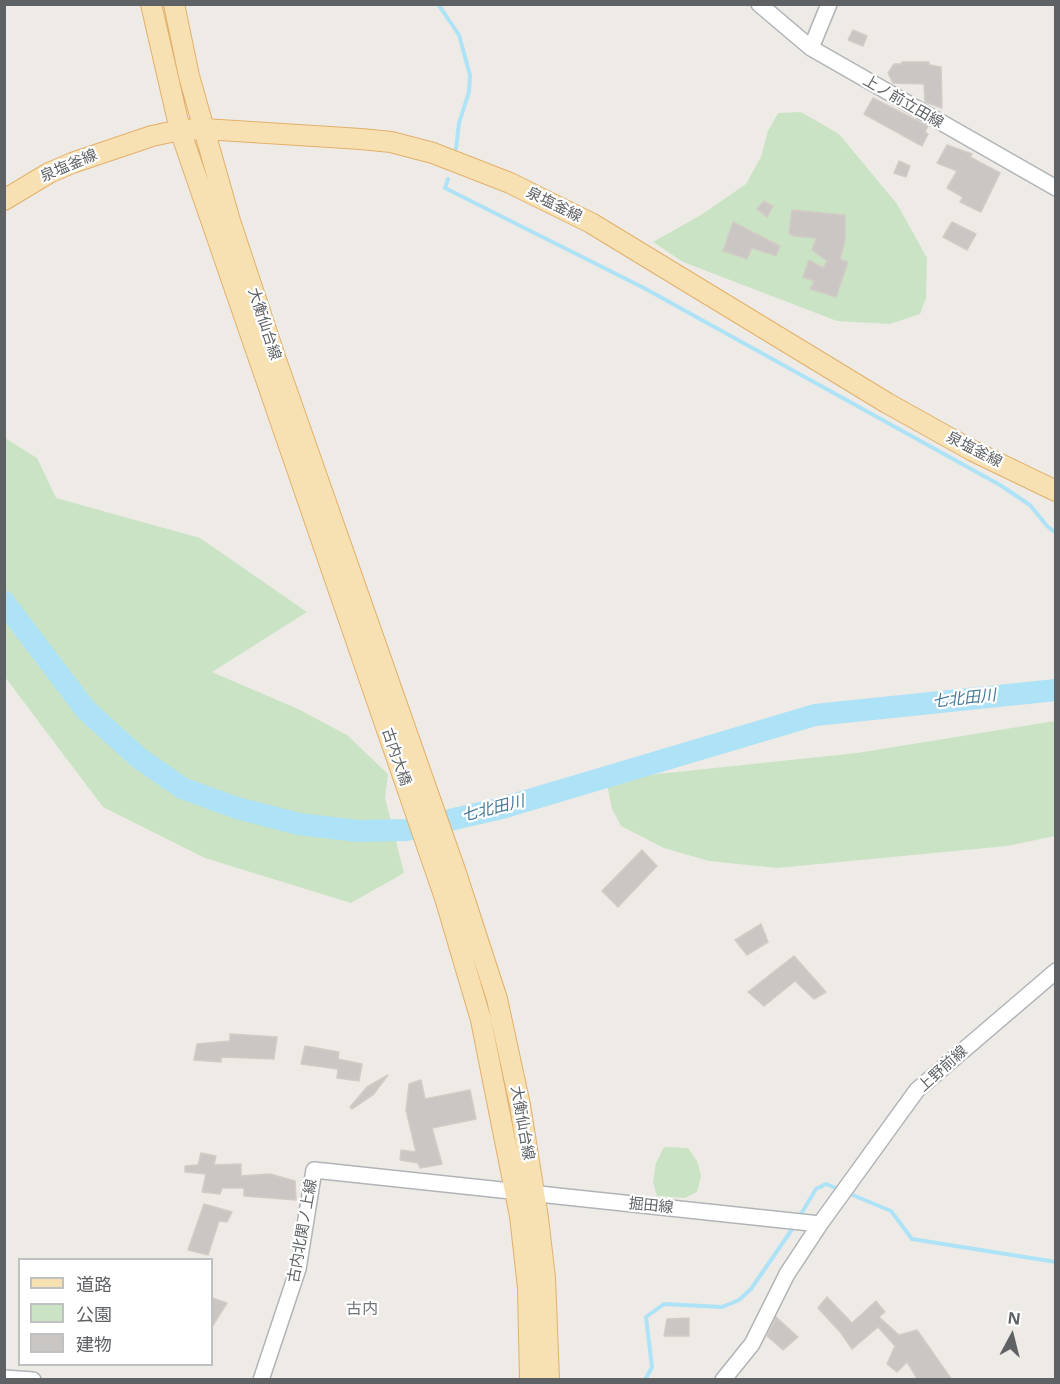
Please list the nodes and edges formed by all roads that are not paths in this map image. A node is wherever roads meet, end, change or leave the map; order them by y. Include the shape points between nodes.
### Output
1 (151, 4) edge
2 (174, 4) edge
3 (759, 4) edge
4 (829, 4) edge
5 (811, 48) junction
6 (204, 129) junction
7 (180, 130) junction
8 (1056, 188) edge
9 (4, 200) edge
10 (1056, 491) edge
11 (354, 636) joint
12 (374, 638) joint
13 (447, 876) junction
14 (454, 896) junction
15 (1056, 971) edge
16 (514, 1191) junction
17 (534, 1193) junction
18 (813, 1223) junction
19 (4, 1378) edge
20 (33, 1380) edge
21 (261, 1380) edge
22 (530, 1380) edge
23 (549, 1380) edge
24 (723, 1380) edge

1 - 7 main road, 大衡仙台線
2 - 6 main road, 大衡仙台線
3 - 5 street, 上ノ前立田線
4 - 5 street
5 - 8 street, 上ノ前立田線
6 - 7 main road, 泉塩釜線
6 - 10 main road, 泉塩釜線 via 391,142 433,153 510,183 591,223 887,403
6 - 12 main road, 大衡仙台線 via 276,360
7 - 9 main road, 泉塩釜線 via 72,163
7 - 11 main road, 大衡仙台線
11 - 13 main road, 古内大橋
12 - 13 main road, 古内大橋
13 - 14 main road, 大衡仙台線
14 - 16 main road, 大衡仙台線
14 - 17 main road, 大衡仙台線 via 484,954 509,1050
15 - 18 street, 上野前線 via 917,1090 850,1184
16 - 17 street, 掘田線
16 - 21 street, 古内北関ノ上線 via 314,1170 298,1269
16 - 22 main road, 大衡仙台線 via 528,1288
17 - 18 street, 掘田線
17 - 23 main road, 大衡仙台線 via 545,1278
18 - 24 street via 752,1344
19 - 20 street

